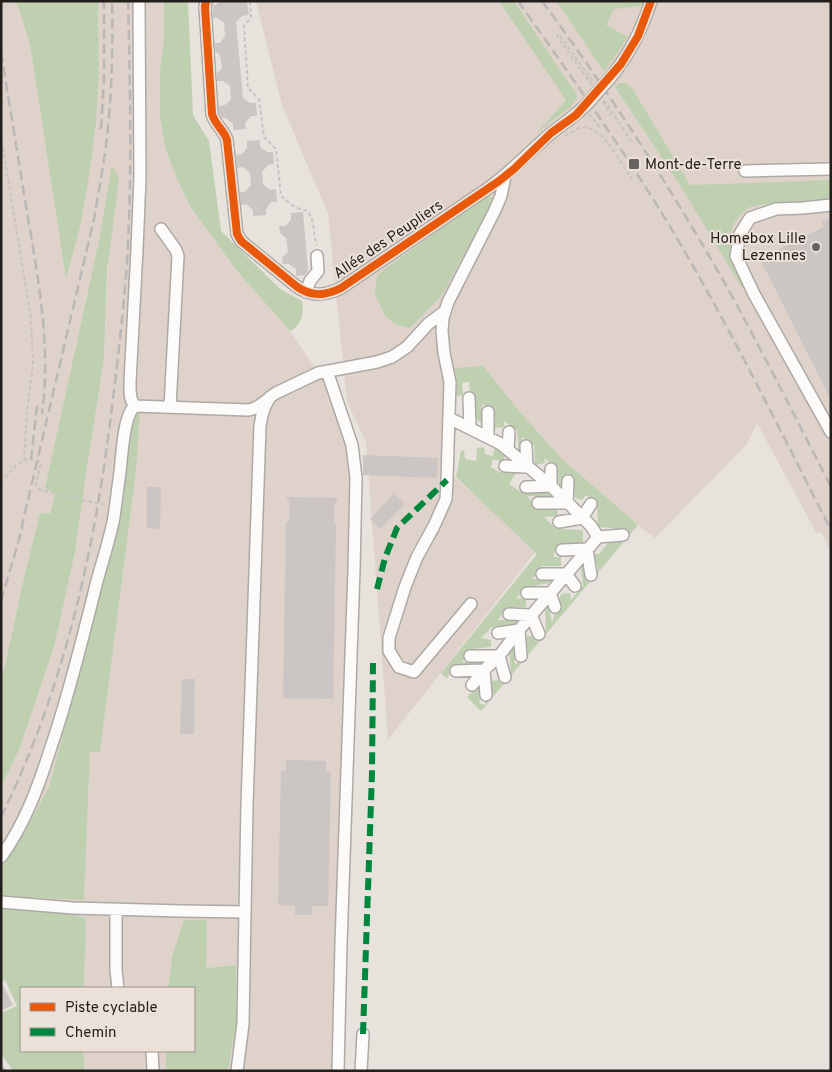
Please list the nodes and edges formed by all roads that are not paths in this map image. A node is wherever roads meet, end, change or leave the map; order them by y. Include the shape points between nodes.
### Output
1 (139, 1) edge
2 (206, 1) edge
3 (651, 1) edge
4 (831, 170) edge
5 (745, 171) dead end
6 (505, 176) junction
7 (831, 205) edge
8 (161, 229) dead end
9 (319, 252) road end
10 (306, 292) junction
11 (444, 312) junction
12 (326, 371) junction
13 (270, 397) junction
14 (469, 398) dead end
15 (135, 406) junction
16 (170, 407) junction
17 (488, 412) dead end
18 (449, 418) junction
19 (470, 428) junction
20 (509, 432) dead end
21 (831, 432) edge
22 (488, 437) junction
23 (526, 446) dead end
24 (508, 450) junction
25 (505, 466) dead end
26 (527, 467) junction
27 (551, 469) dead end
28 (568, 481) dead end
29 (551, 486) junction
30 (526, 487) dead end
31 (538, 503) dead end
32 (567, 503) junction
33 (591, 504) dead end
34 (582, 518) junction
35 (559, 522) dead end
36 (623, 535) dead end
37 (598, 537) junction
38 (587, 549) junction
39 (562, 550) dead end
40 (542, 574) dead end
41 (566, 574) junction
42 (591, 574) dead end
43 (575, 586) dead end
44 (528, 592) dead end
45 (550, 593) junction
46 (471, 604) dead end
47 (555, 607) dead end
48 (509, 614) dead end
49 (531, 615) junction
50 (519, 630) junction
51 (498, 633) dead end
52 (539, 634) dead end
53 (470, 656) dead end
54 (499, 656) junction
55 (522, 656) dead end
56 (484, 670) junction
57 (456, 671) dead end
58 (504, 677) dead end
59 (472, 685) dead end
60 (486, 695) dead end
61 (1, 857) edge
62 (1, 902) edge
63 (116, 909) junction
64 (245, 912) junction
65 (118, 987) edge
66 (363, 1034) dead end
67 (152, 1052) edge
68 (153, 1071) edge
69 (237, 1071) edge
70 (338, 1071) edge
71 (361, 1071) edge

1 - 15 street via 140,178 130,382
2 - 10 street via 212,114 227,140 237,234 241,241
3 - 6 street, Allée des Peupliers, bridge via 638,36 587,108 551,133
4 - 5 street
6 - 10 street, Allée des Peupliers via 341,288 318,295
6 - 11 street via 495,210
7 - 21 street via 776,209 750,218 740,234 736,256
8 - 16 street via 178,256
9 - 10 street via 318,271
11 - 12 street via 392,357
11 - 18 street via 442,331 450,382
12 - 13 street
12 - 70 street via 352,445 356,478
13 - 16 street via 259,407 248,410
13 - 64 street via 260,426
14 - 19 street
15 - 16 street
15 - 61 street via 128,416 124,434 114,517 57,731 39,784 13,840
17 - 22 street
18 - 19 street
18 - 46 street via 446,499 417,557 389,638 389,651 399,667 414,672
19 - 22 street
20 - 24 street
22 - 24 street
23 - 26 street
24 - 26 street
25 - 26 street
26 - 29 street
27 - 29 street
28 - 32 street
29 - 30 street
29 - 32 street
31 - 32 street
32 - 34 street
33 - 34 street
34 - 35 street
34 - 37 street
36 - 37 street
37 - 38 street
38 - 39 street
38 - 41 street
38 - 42 street
40 - 41 street
41 - 43 street
41 - 45 street
44 - 45 street
45 - 47 street
45 - 49 street
48 - 49 street
49 - 50 street
49 - 52 street
50 - 51 street
50 - 54 street
50 - 55 street
53 - 54 street
54 - 56 street
54 - 58 street
56 - 57 street
56 - 59 street
56 - 60 street
62 - 63 street
63 - 64 street
63 - 65 street
64 - 69 street via 243,1024
66 - 71 street
67 - 68 street

